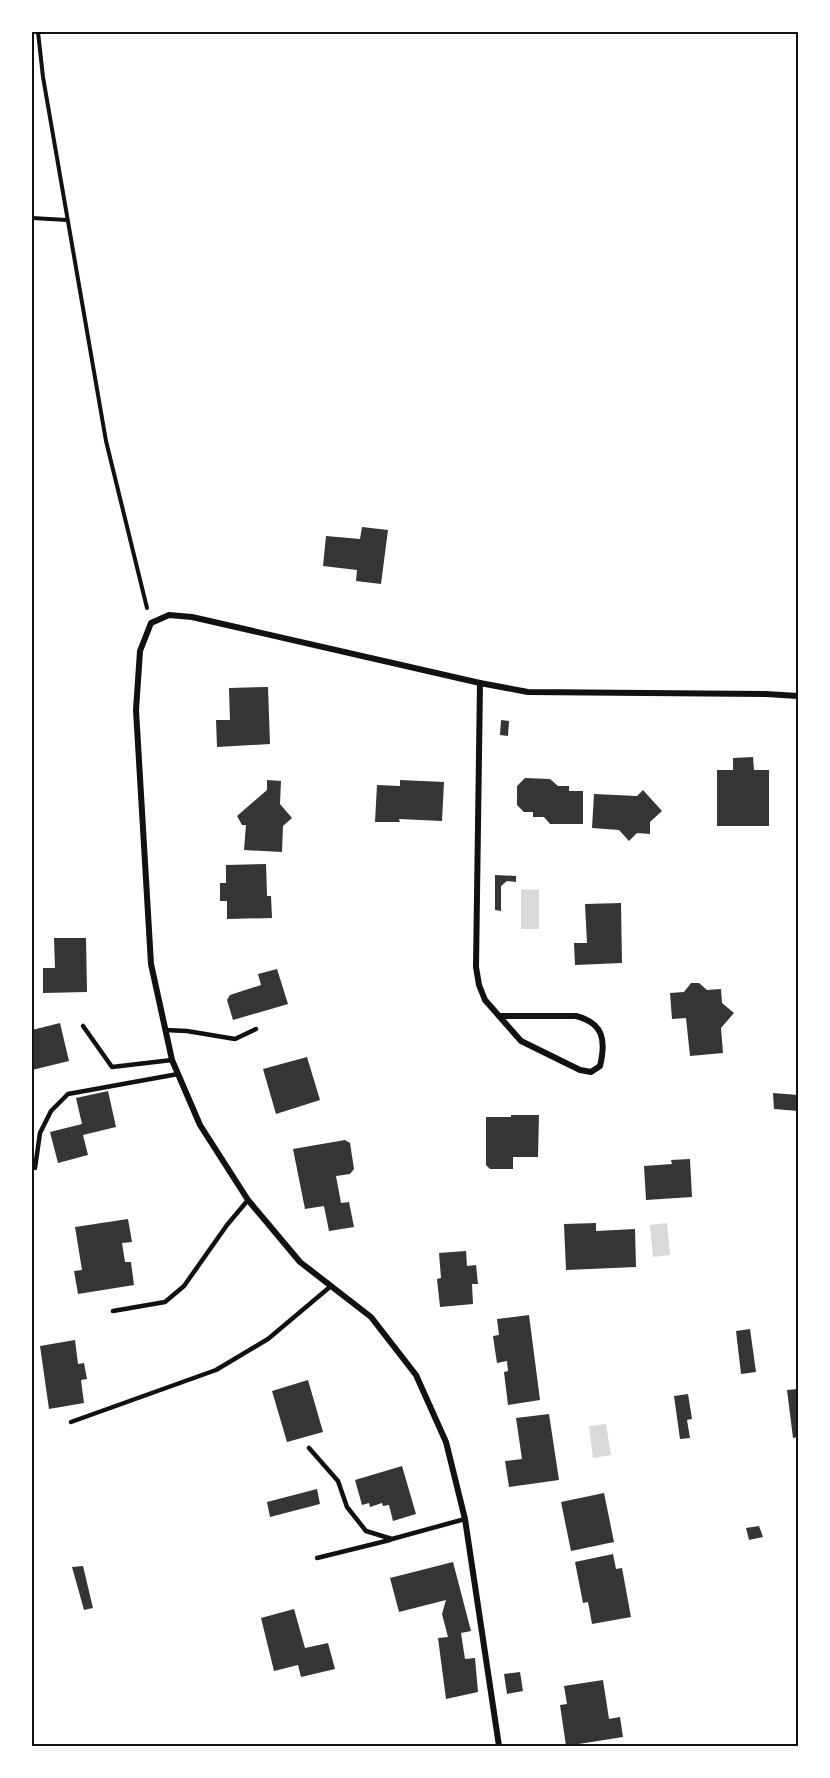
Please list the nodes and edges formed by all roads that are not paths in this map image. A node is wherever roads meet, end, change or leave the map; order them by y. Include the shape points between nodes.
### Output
1 (480, 683) junction
2 (798, 696) edge
3 (500, 1016) junction
4 (83, 1026) dead end
5 (256, 1029) dead end
6 (165, 1030) junction
7 (172, 1060) junction
8 (178, 1074) junction
9 (35, 1168) dead end
10 (248, 1200) junction
11 (331, 1286) junction
12 (113, 1311) dead end
13 (71, 1422) dead end
14 (309, 1448) dead end
15 (465, 1519) junction
16 (392, 1539) junction
17 (317, 1558) dead end
18 (499, 1746) edge

1 - 2 street via 528,692
1 - 3 street via 476,967 485,1000
1 - 6 street via 192,617 169,615 151,624 140,651 136,710 151,964
3 - 3 street via 521,1041 580,1070 591,1072 600,1066 604,1050 600,1033 586,1019
4 - 7 lane via 112,1067
5 - 6 lane via 235,1039
6 - 7 street
7 - 8 street
8 - 9 lane via 69,1094 51,1111 39,1133
8 - 10 street via 200,1125
10 - 11 street via 300,1262
10 - 12 lane via 184,1286 165,1302
11 - 13 lane via 268,1339 216,1370
11 - 15 street via 371,1317 416,1375 446,1442
14 - 16 lane via 338,1481 347,1507 366,1531
15 - 16 lane
15 - 18 street
16 - 17 lane

